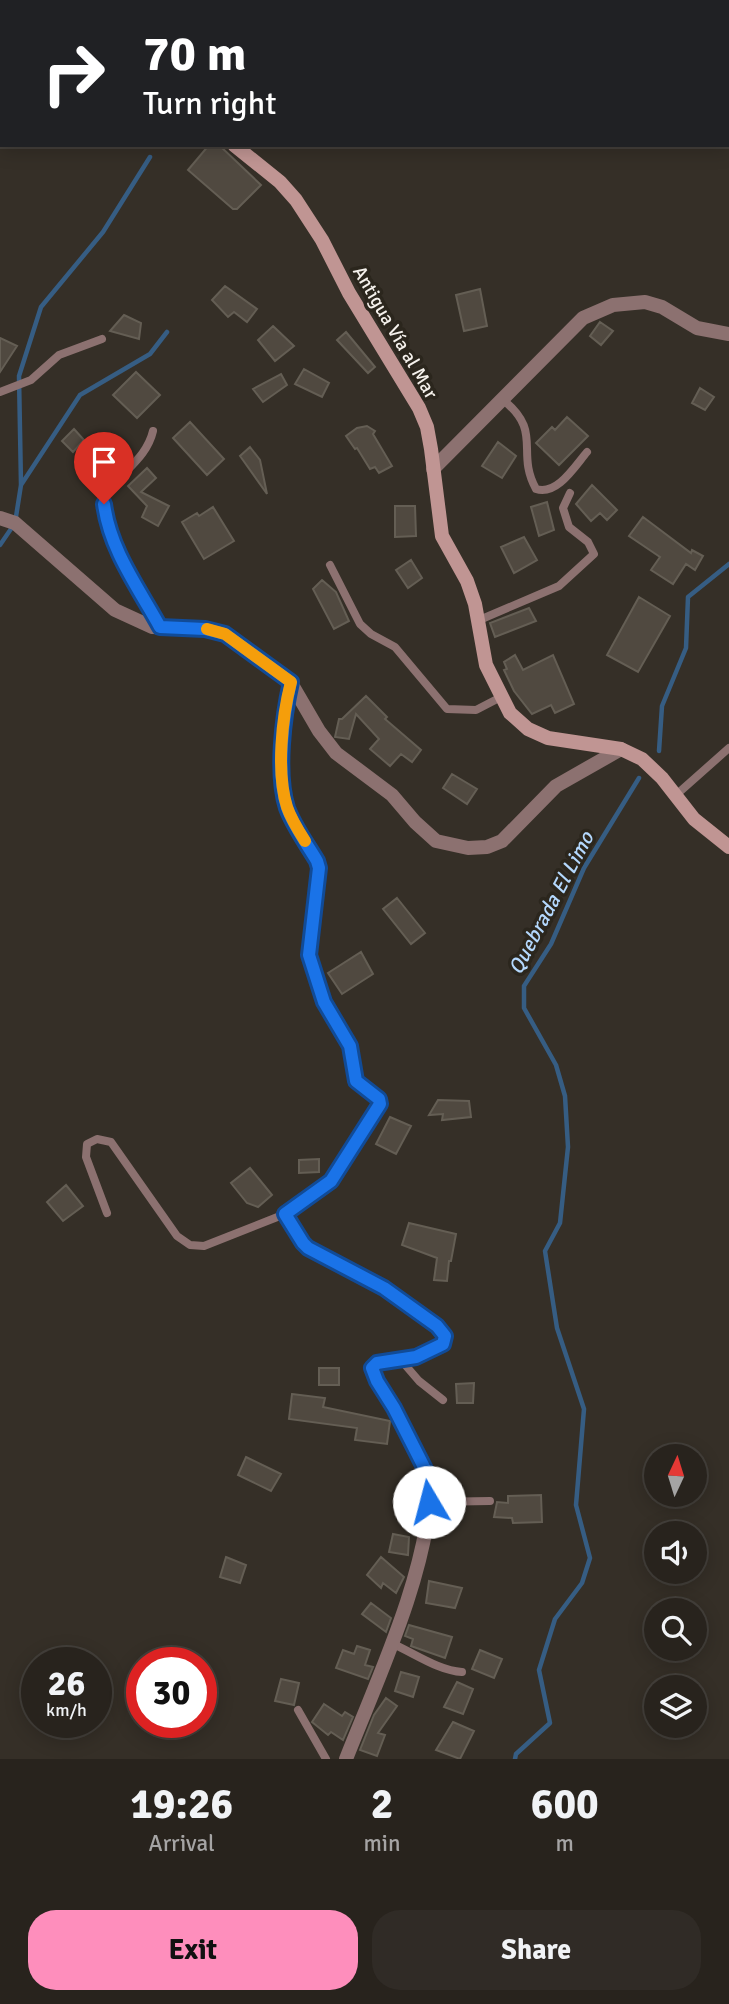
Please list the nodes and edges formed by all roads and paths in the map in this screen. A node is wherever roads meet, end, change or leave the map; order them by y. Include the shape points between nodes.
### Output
1 (236, 147) edge
2 (729, 334) edge
3 (102, 339) dead end
4 (0, 392) edge
5 (502, 399) junction
6 (153, 431) dead end
7 (587, 452) dead end
8 (433, 470) junction
9 (570, 494) dead end
10 (0, 518) edge
11 (330, 565) dead end
12 (477, 621) junction
13 (160, 627) junction
14 (291, 682) junction
15 (501, 697) junction
16 (729, 748) edge
17 (621, 749) junction
18 (676, 795) junction
19 (729, 847) edge
20 (107, 1213) dead end
21 (285, 1214) junction
22 (400, 1359) junction
23 (443, 1399) dead end
24 (490, 1501) dead end
25 (429, 1502) junction
26 (391, 1643) junction
27 (462, 1672) dead end
28 (298, 1710) dead end
29 (326, 1759) edge
30 (346, 1759) edge

1 - 8 main road, Antigua Vía al Mar via 280,182 321,240 419,408 427,427
2 - 5 street via 697,328 645,302 613,305 583,318
3 - 4 lane via 59,355 29,381
5 - 7 lane via 526,426 529,477 536,489 552,488
5 - 8 street
6 - 13 lane via 147,448 108,491 104,504 115,547
8 - 12 main road, Antigua Vía al Mar via 442,536 467,581
9 - 12 lane via 563,508 569,527 588,542 594,554 559,586
10 - 13 street via 15,523 114,610
11 - 15 lane via 360,624 396,648 447,709 476,710
12 - 15 main road, Antigua Vía al Mar via 486,665
13 - 14 street via 225,634
14 - 17 street via 336,753 392,795 436,841 453,846 487,847 502,841 556,786
14 - 21 street via 282,729 283,791 319,868 309,955 324,1002 350,1046 356,1081 380,1104 331,1181
15 - 17 main road, Antigua Vía al Mar via 528,729 548,738
16 - 18 lane
17 - 18 main road, Antigua Vía al Mar via 642,759
18 - 19 main road, Antigua Vía al Mar via 694,819
20 - 21 lane via 86,1157 90,1140 111,1142 177,1236 190,1245 204,1246
21 - 22 street via 308,1248 384,1288 445,1336 443,1344 421,1356
22 - 23 lane
22 - 25 street via 377,1363 372,1373 429,1477
24 - 25 lane
25 - 26 street via 416,1567
26 - 27 lane via 447,1671
26 - 30 street
28 - 29 lane

